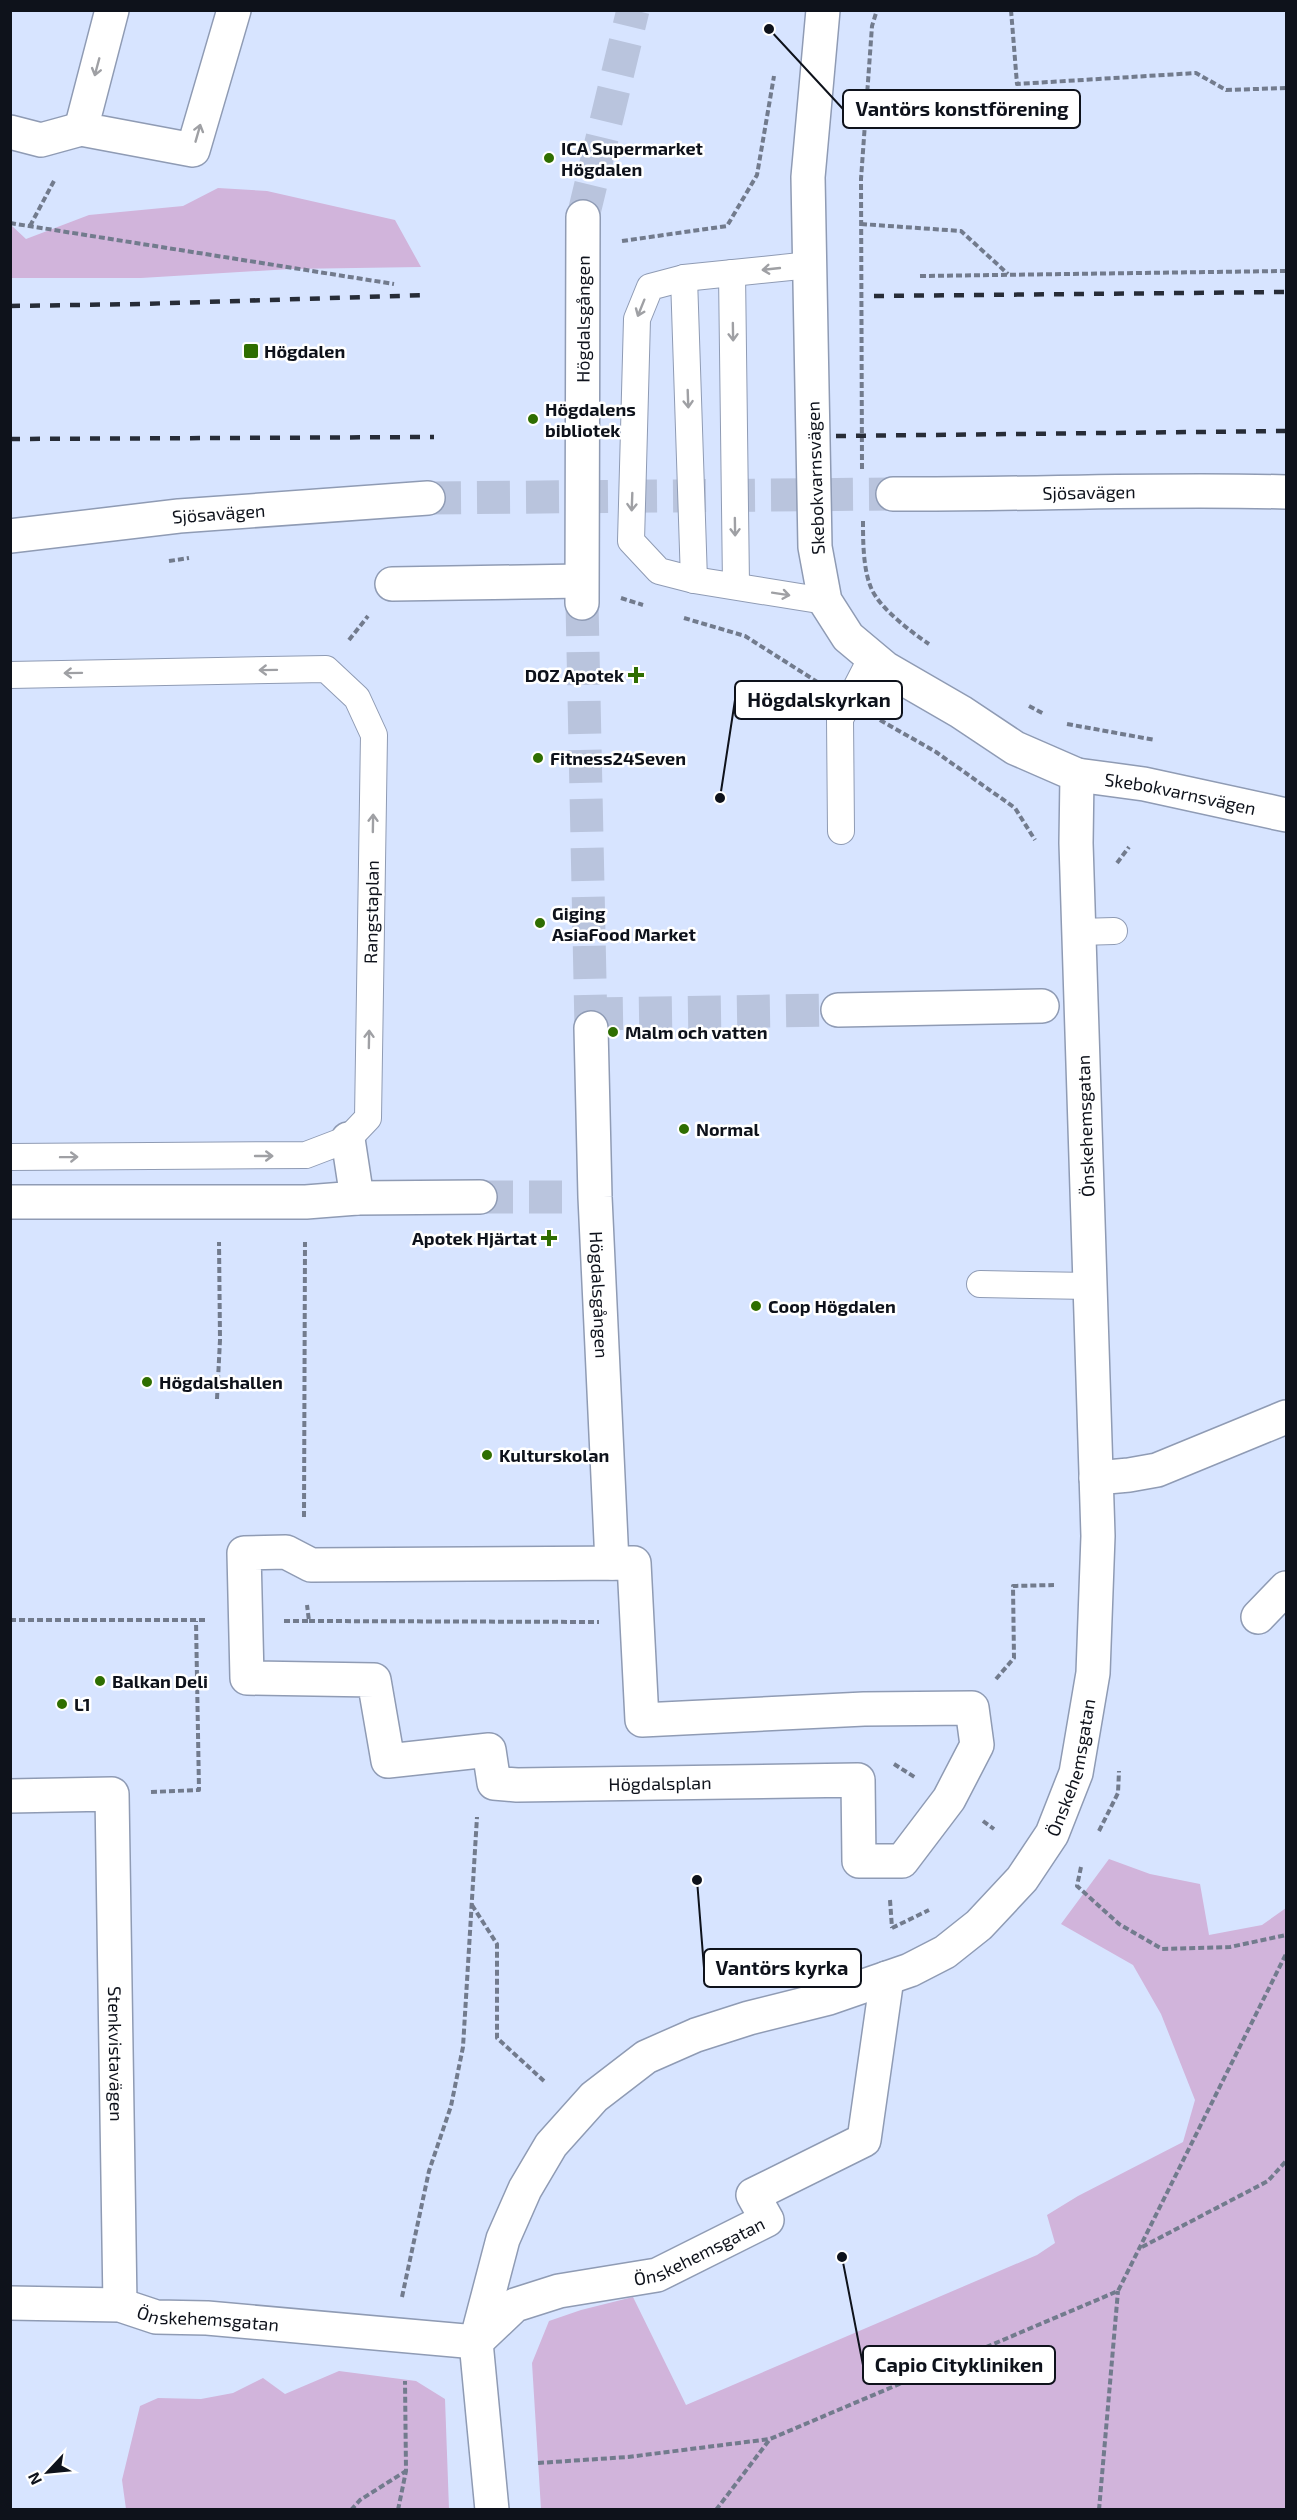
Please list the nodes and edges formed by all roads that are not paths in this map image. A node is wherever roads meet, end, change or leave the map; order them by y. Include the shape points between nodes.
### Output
1 (112, 10) edge
2 (234, 10) edge
3 (823, 10) edge
4 (81, 129) junction
5 (10, 132) edge
6 (582, 232) tunnel mouth
7 (810, 265) junction
8 (732, 273) junction
9 (684, 278) junction
10 (1287, 492) edge
11 (893, 494) tunnel mouth
12 (428, 498) tunnel mouth
13 (10, 536) edge
14 (694, 580) junction
15 (392, 584) road end
16 (736, 585) junction
17 (825, 601) junction
18 (872, 657) junction
19 (10, 675) edge
20 (1077, 775) junction
21 (1287, 815) edge
22 (841, 831) dead end
23 (1114, 931) dead end
24 (1079, 932) junction
25 (1042, 1006) dead end
26 (838, 1010) tunnel mouth
27 (591, 1028) tunnel mouth
28 (348, 1139) junction
29 (10, 1158) edge
30 (480, 1197) tunnel mouth
31 (357, 1198) junction
32 (10, 1202) edge
33 (980, 1284) dead end
34 (1090, 1286) junction
35 (1287, 1417) edge
36 (1096, 1478) junction
37 (612, 1563) junction
38 (1287, 1588) edge
39 (1257, 1617) dead end
40 (10, 1796) edge
41 (887, 1978) junction
42 (10, 2303) edge
43 (120, 2305) junction
44 (476, 2342) junction
45 (492, 2510) edge

1 -> 4 street
4 -> 2 street via 193,150
3 - 7 street, Skebokvarnsvägen via 808,177
4 - 5 street via 41,140
6 - 15 street, Högdalsgången via 581,592
7 -> 8 lane
7 - 17 street, Skebokvarnsvägen via 815,547
8 - 9 lane
8 -> 16 lane
9 -> 14 lane
9 -> 14 lane via 650,287 637,319 631,541 659,571
10 - 11 street, Sjösavägen
12 - 13 street, Sjösavägen via 179,516
14 - 16 lane
16 -> 17 lane
17 - 18 street, Skebokvarnsvägen via 848,637
18 - 20 street, Skebokvarnsvägen via 1015,748
18 - 22 lane via 840,719
28 -> 19 lane, Rangstaplan via 368,1119 374,735 357,698 326,669
20 - 21 street, Skebokvarnsvägen via 1144,784
20 - 24 street, Önskehemsgatan
23 - 24 lane
24 - 34 street, Önskehemsgatan
25 - 26 street
27 - 37 street, Högdalsgången
29 -> 28 lane, Rangstaplan via 306,1155
28 - 31 street
30 - 31 street
31 - 32 street via 306,1202
33 - 34 lane
34 - 36 street, Önskehemsgatan
35 - 36 street via 1157,1470
36 - 41 street, Önskehemsgatan via 1093,1673 1076,1773 1052,1834 1022,1879 980,1925 945,1952
37 - 37 street, Högdalsplan via 311,1565 286,1552 244,1552 247,1678 374,1680 388,1761 489,1750 494,1783 858,1780 860,1861 902,1861 949,1799 977,1745 972,1708 642,1720 634,1563
38 - 39 street
40 - 43 street, Stenkvistavägen via 112,1794
41 - 44 street, Önskehemsgatan via 696,2035 646,2057 594,2097 551,2145 525,2189 503,2239
41 - 44 street, Önskehemsgatan via 864,2140 753,2195 767,2220 657,2275 560,2291 515,2305
42 - 43 street
43 - 44 street, Önskehemsgatan via 156,2317
44 - 45 street, Önskehemsgatan

